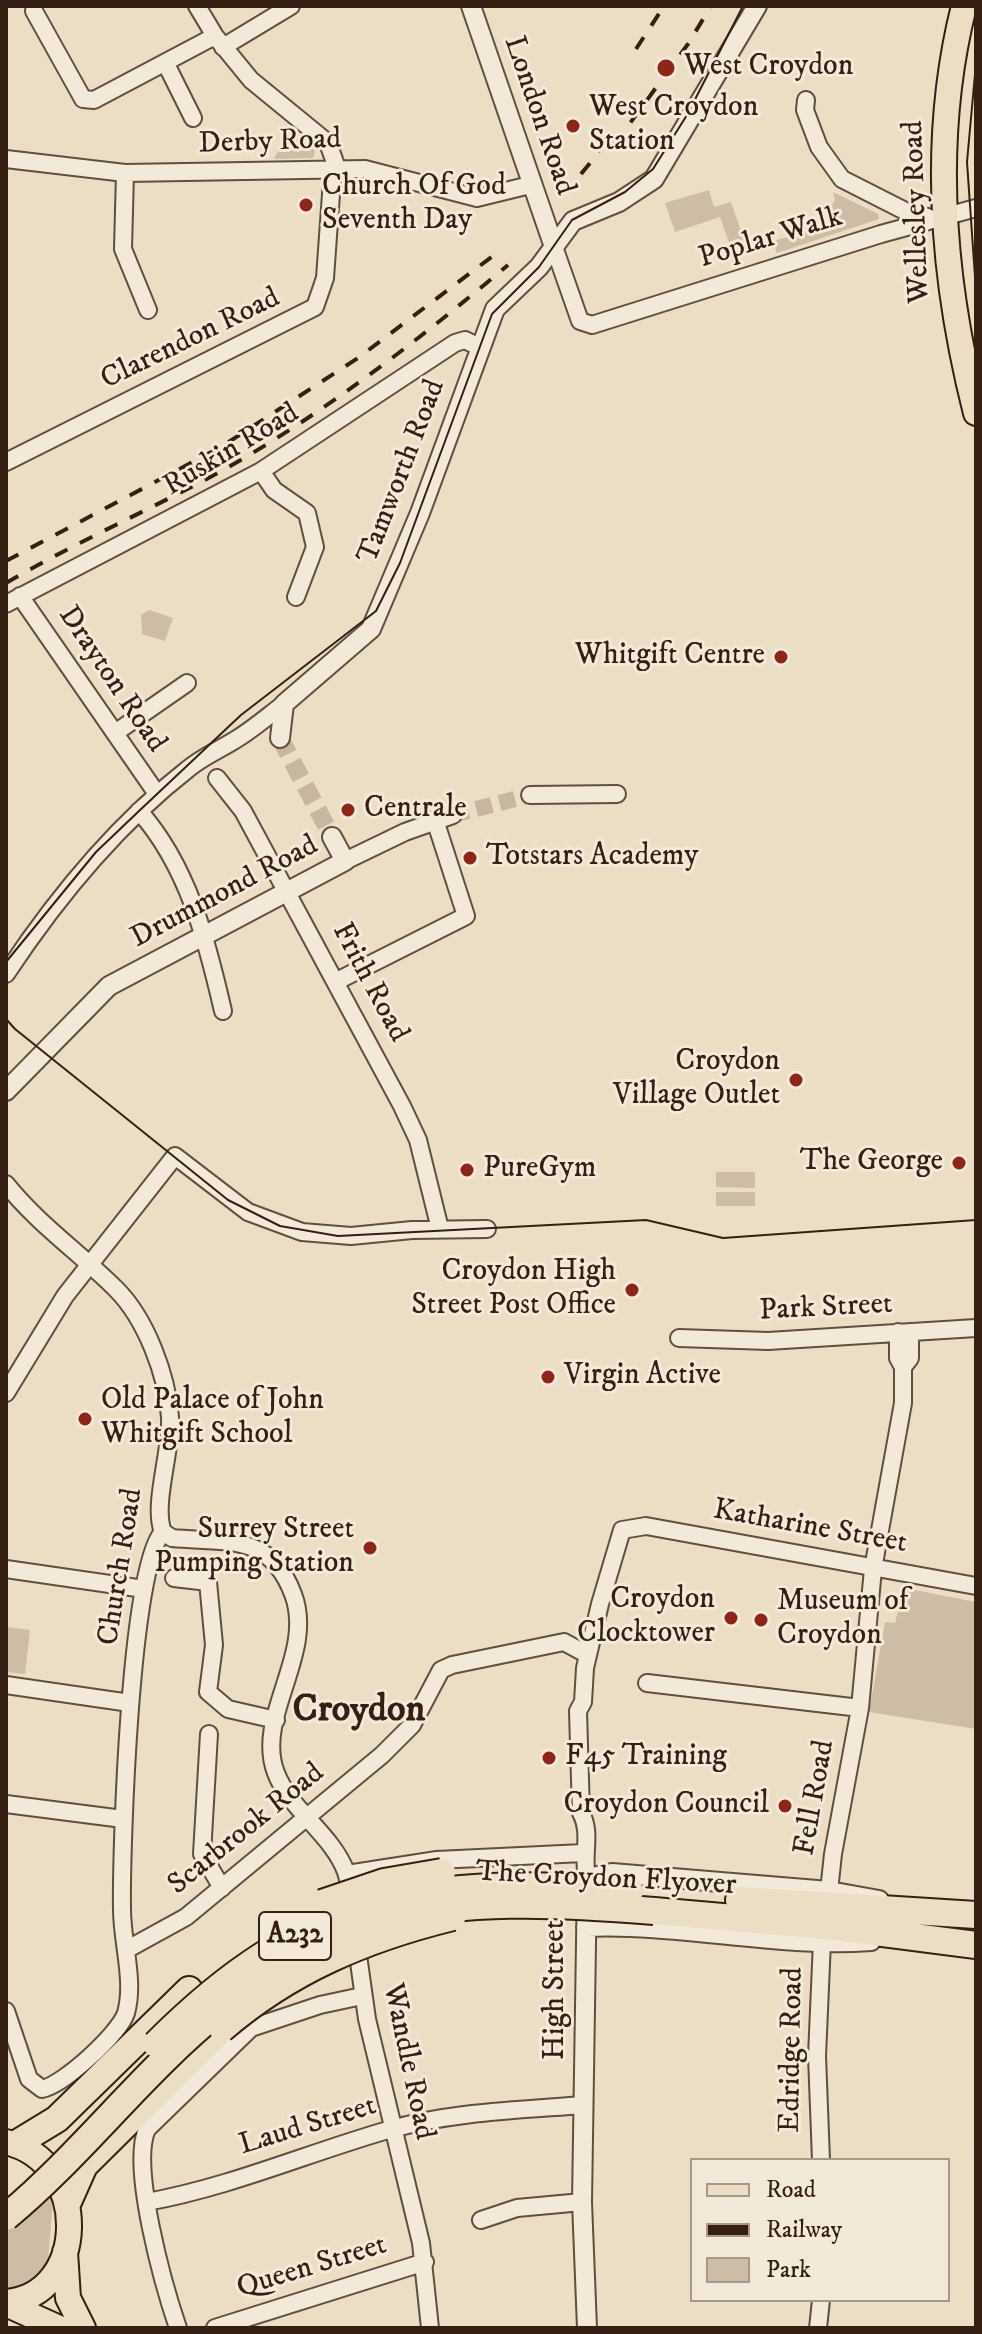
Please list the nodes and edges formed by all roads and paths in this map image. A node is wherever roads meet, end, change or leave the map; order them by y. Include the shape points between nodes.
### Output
1 (197, 6) edge
2 (291, 6) edge
3 (471, 6) edge
4 (757, 6) edge
5 (964, 6) edge
6 (34, 11) dead end
7 (219, 42) junction
8 (166, 64) junction
9 (806, 100) dead end
10 (193, 118) dead end
11 (6, 159) edge
12 (337, 168) junction
13 (125, 173) junction
14 (530, 185) junction
15 (976, 208) edge
16 (939, 217) junction
17 (553, 244) junction
18 (148, 310) dead end
19 (479, 347) junction
20 (976, 413) edge
21 (6, 462) edge
22 (261, 471) junction
23 (296, 597) dead end
24 (13, 600) edge
25 (187, 683) dead end
26 (284, 704) junction
27 (115, 733) junction
28 (280, 738) joint
29 (238, 739) junction
30 (217, 778) dead end
31 (157, 794) junction
32 (617, 794) dead end
33 (530, 795) tunnel mouth
34 (139, 811) junction
35 (453, 815) tunnel mouth
36 (435, 820) junction
37 (332, 837) tunnel mouth
38 (345, 861) junction
39 (288, 890) junction
40 (205, 933) junction
41 (6, 974) edge
42 (337, 981) junction
43 (223, 1011) dead end
44 (6, 1091) edge
45 (6, 1184) edge
46 (440, 1229) junction
47 (487, 1229) dead end
48 (88, 1266) junction
49 (976, 1328) edge
50 (904, 1332) junction
51 (679, 1338) dead end
52 (6, 1393) edge
53 (634, 1526) joint
54 (163, 1532) junction
55 (6, 1569) edge
56 (873, 1569) junction
57 (174, 1578) dead end
58 (976, 1586) edge
59 (144, 1589) junction
60 (588, 1655) junction
61 (647, 1683) dead end
62 (6, 1685) edge
63 (130, 1703) junction
64 (860, 1708) junction
65 (276, 1720) junction
66 (209, 1734) dead end
67 (188, 1771) dead end
68 (205, 1772) junction
69 (6, 1804) edge
70 (307, 1817) junction
71 (123, 1819) junction
72 (583, 1853) junction
73 (347, 1874) junction
74 (587, 1878) junction
75 (532, 1885) junction
76 (222, 1888) junction
77 (829, 1891) junction
78 (654, 1902) junction
79 (510, 1903) junction
80 (921, 1909) junction
81 (976, 1915) edge
82 (586, 1927) junction
83 (905, 1935) junction
84 (822, 1941) junction
85 (976, 1945) edge
86 (126, 1950) junction
87 (362, 1996) junction
88 (6, 2011) edge
89 (583, 2105) junction
90 (391, 2129) junction
91 (11, 2143) edge
92 (821, 2158) edge
93 (6, 2193) edge
94 (69, 2202) junction
95 (147, 2202) junction
96 (582, 2202) junction
97 (6, 2217) edge
98 (481, 2220) dead end
99 (65, 2250) junction
100 (425, 2262) junction
101 (821, 2302) edge
102 (6, 2303) edge
103 (59, 2328) edge
104 (83, 2328) edge
105 (178, 2328) edge
106 (215, 2328) edge
107 (430, 2328) edge
108 (587, 2328) edge
109 (818, 2328) edge

1 - 7 street
2 - 7 street
3 - 14 street, London Road
4 - 17 street, Tamworth Road via 654,179 619,202 573,221
5 - 16 main road, Wellesley Road via 947,99
6 - 8 street via 83,99 94,100
7 - 8 street
7 - 12 street via 251,80 328,143
8 - 10 street
9 - 16 street via 819,147 842,179 909,213
11 - 13 street, Derby Road
12 - 13 street, Derby Road
12 - 14 street, Derby Road via 371,169 477,198
12 - 21 street, Clarendon Road via 322,294 308,313
13 - 18 street via 123,249
14 - 17 street, London Road
15 - 16 street, Poplar Walk
16 - 17 street, Poplar Walk via 583,325
16 - 20 main road, Wellesley Road
17 - 19 street, Tamworth Road via 539,267 495,309
19 - 22 street, Ruskin Road via 465,340 455,343
19 - 26 street, Tamworth Road via 420,513 371,629
22 - 23 street via 274,490 307,513 315,547 311,577
22 - 24 street, Ruskin Road
24 - 27 street, Drayton Road
25 - 27 street
26 - 28 street, Tamworth Road
26 - 29 street, Tamworth Road
27 - 31 street, Drayton Road
28 - 29 street, Tamworth Road
29 - 31 street, Tamworth Road
30 - 39 street, Frith Road via 243,811
31 - 34 street, Tamworth Road
32 - 33 street
34 - 40 street via 160,839
34 - 41 street, Tamworth Road via 96,852
35 - 36 street, Drummond Road
36 - 38 street, Drummond Road
36 - 42 street via 466,916
37 - 38 street
38 - 39 street, Drummond Road
39 - 40 street, Drummond Road
39 - 42 street, Frith Road
40 - 43 street
40 - 44 street, Drummond Road via 105,989
42 - 46 street, Frith Road via 418,1140
45 - 48 street, Church Road via 36,1220
46 - 47 street
46 - 48 street via 338,1236 280,1226 228,1200 175,1156
48 - 52 street
48 - 54 street, Church Road via 135,1313 160,1372 170,1416 159,1507
49 - 50 street, Park Street
50 - 51 street, Park Street via 768,1341
50 - 56 street, Fell Road via 898,1358 903,1403
53 - 56 street, Katharine Street
53 - 60 street, High Street via 619,1535
54 - 59 street, Church Road via 156,1539
54 - 65 street, Wandle Road via 172,1538 248,1545 273,1557 284,1570 299,1625
55 - 59 street
56 - 58 street, Katharine Street
56 - 64 street, Fell Road
57 - 65 street via 208,1582 214,1645 208,1692 228,1709
59 - 63 street, Church Road
60 - 70 street, Scarbrook Road via 564,1642 441,1670 404,1734
60 - 72 street, High Street via 578,1711 581,1813 587,1828
61 - 64 street
62 - 63 street
63 - 71 street, Church Road
64 - 77 street, Fell Road
65 - 70 street, Wandle Road via 275,1771
66 - 68 street
67 - 68 street
68 - 76 street via 202,1854
69 - 71 street
70 - 73 street, Wandle Road
70 - 76 street, Scarbrook Road
71 - 86 street, Church Road
72 - 73 street via 469,1857
72 - 74 street, High Street
73 - 87 street, Wandle Road
74 - 77 street, Fell Road via 612,1873
74 - 82 street, High Street
75 - 78 highway, The Croydon Flyover / A232, bridge
75 - 91 highway, bridge via 495,1875 447,1872 364,1888 314,1907 271,1929 189,1990 57,2119
75 - 93 highway, The Croydon Flyover / A232, bridge via 460,1887 398,1897 334,1917 274,1948 183,2017
76 - 86 street, Scarbrook Road via 151,1939
77 - 80 street
78 - 79 highway, The Croydon Flyover / A232, bridge
78 - 80 highway, The Croydon Flyover / A232
78 - 83 highway, The Croydon Flyover / A232
79 - 94 main road, bridge via 330,1958 275,1989 222,2030 85,2166
79 - 97 highway, The Croydon Flyover / A232, bridge via 446,1907 373,1923 267,1974 185,2040
80 - 81 highway, The Croydon Flyover / A232
82 - 84 street, Edridge Road
82 - 89 street, High Street
83 - 84 street, Edridge Road
83 - 85 highway, The Croydon Flyover / A232
84 - 92 street, Edridge Road via 817,2056
86 - 88 street, Church Road via 123,2018 66,2078 42,2089 29,2079
87 - 90 street, Wandle Road
87 - 95 street via 251,2028 150,2124 143,2138
89 - 90 street, Laud Street
89 - 96 street, High Street
90 - 95 street, Laud Street via 275,2168
90 - 100 street, Wandle Road
91 - 94 main road via 47,2165
94 - 99 main road
95 - 105 street
96 - 98 street via 517,2208
96 - 108 street, High Street
99 - 102 main road via 37,2292
99 - 104 main road via 68,2298
100 - 106 street, Queen Street
100 - 107 street, Wandle Road
101 - 109 street
102 - 103 main road

